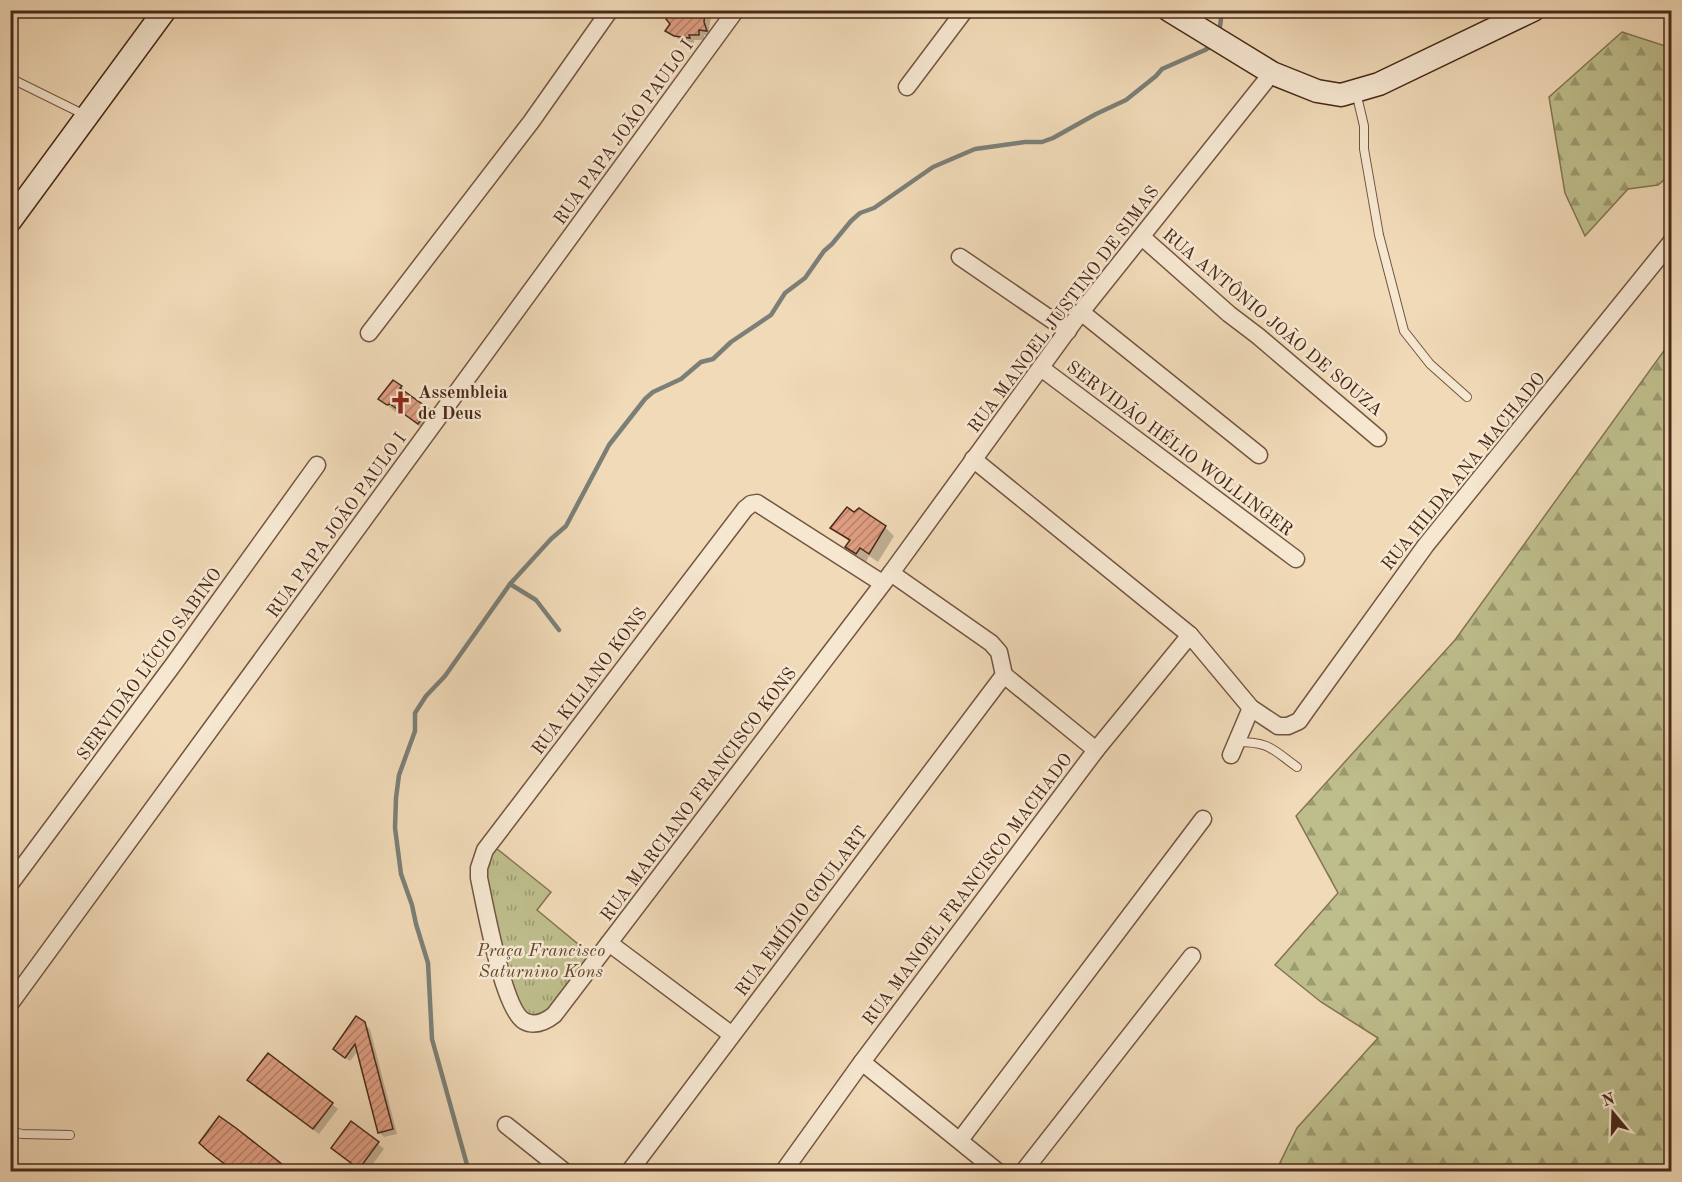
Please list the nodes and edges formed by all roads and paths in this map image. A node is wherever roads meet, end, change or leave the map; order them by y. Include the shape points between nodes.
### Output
1 (165, 10) edge
2 (610, 10) edge
3 (736, 10) edge
4 (965, 10) edge
5 (1169, 10) edge
6 (1533, 10) edge
7 (1272, 73) junction
8 (10, 78) edge
9 (907, 87) dead end
10 (1356, 92) junction
11 (88, 116) junction
12 (10, 221) edge
13 (1142, 237) junction
14 (1671, 241) edge
15 (960, 257) dead end
16 (1081, 312) junction
17 (1068, 331) junction
18 (369, 333) dead end
19 (1041, 368) junction
20 (1467, 397) dead end
21 (1378, 438) dead end
22 (1259, 454) dead end
23 (973, 459) junction
24 (317, 465) dead end
25 (1296, 560) dead end
26 (886, 578) junction
27 (1190, 635) junction
28 (1004, 675) junction
29 (1251, 708) junction
30 (1234, 749) joint
31 (1096, 750) junction
32 (1298, 767) dead end
33 (1203, 819) dead end
34 (10, 884) edge
35 (609, 943) junction
36 (1192, 956) dead end
37 (10, 1004) edge
38 (540, 1023) joint
39 (732, 1035) junction
40 (862, 1062) junction
41 (506, 1125) dead end
42 (10, 1131) edge
43 (70, 1135) dead end
44 (960, 1140) junction
45 (565, 1172) edge
46 (629, 1172) edge
47 (783, 1172) edge
48 (998, 1172) edge
49 (1023, 1172) edge

1 - 11 main road
2 - 18 street via 531,122
3 - 37 street, RUA PAPA JOÃO PAULO I
4 - 9 street
5 - 7 main road
6 - 10 main road
7 - 10 main road via 1329,94
7 - 13 street, RUA MANOEL JUSTINO DE SIMAS
8 - 11 lane
10 - 20 lane via 1379,235 1404,331 1430,364
11 - 12 main road
13 - 16 street, RUA MANOEL JUSTINO DE SIMAS
13 - 21 street, RUA ANTÔNIO JOÃO DE SOUZA
14 - 29 street, RUA HILDA ANA MACHADO via 1441,525 1299,721 1278,726
15 - 17 street
16 - 17 street, RUA MANOEL JUSTINO DE SIMAS
16 - 22 street
17 - 19 street, RUA MANOEL JUSTINO DE SIMAS
19 - 23 street, RUA MANOEL JUSTINO DE SIMAS
19 - 25 street, SERVIDÃO HÉLIO WOLLINGER
23 - 26 street, RUA MANOEL JUSTINO DE SIMAS
23 - 27 street
24 - 34 street, SERVIDÃO LÚCIO SABINO
26 - 28 street via 991,643 999,652
26 - 35 street, RUA MARCIANO FRANCISCO KONS
26 - 38 street, RUA KILIANO KONS via 758,503 744,509 480,859 479,878 507,995 524,1021
27 - 29 street
27 - 31 street, RUA MANOEL FRANCISCO MACHADO
28 - 31 street
28 - 39 street, RUA EMÍDIO GOULART
29 - 30 street
30 - 32 lane via 1259,742
31 - 40 street, RUA MANOEL FRANCISCO MACHADO
33 - 44 street
35 - 38 street, RUA MARCIANO FRANCISCO KONS via 554,1015
35 - 39 street
36 - 49 street
39 - 46 street, RUA EMÍDIO GOULART
40 - 44 street
40 - 47 street, RUA MANOEL FRANCISCO MACHADO
41 - 45 street
42 - 43 lane
44 - 48 street

